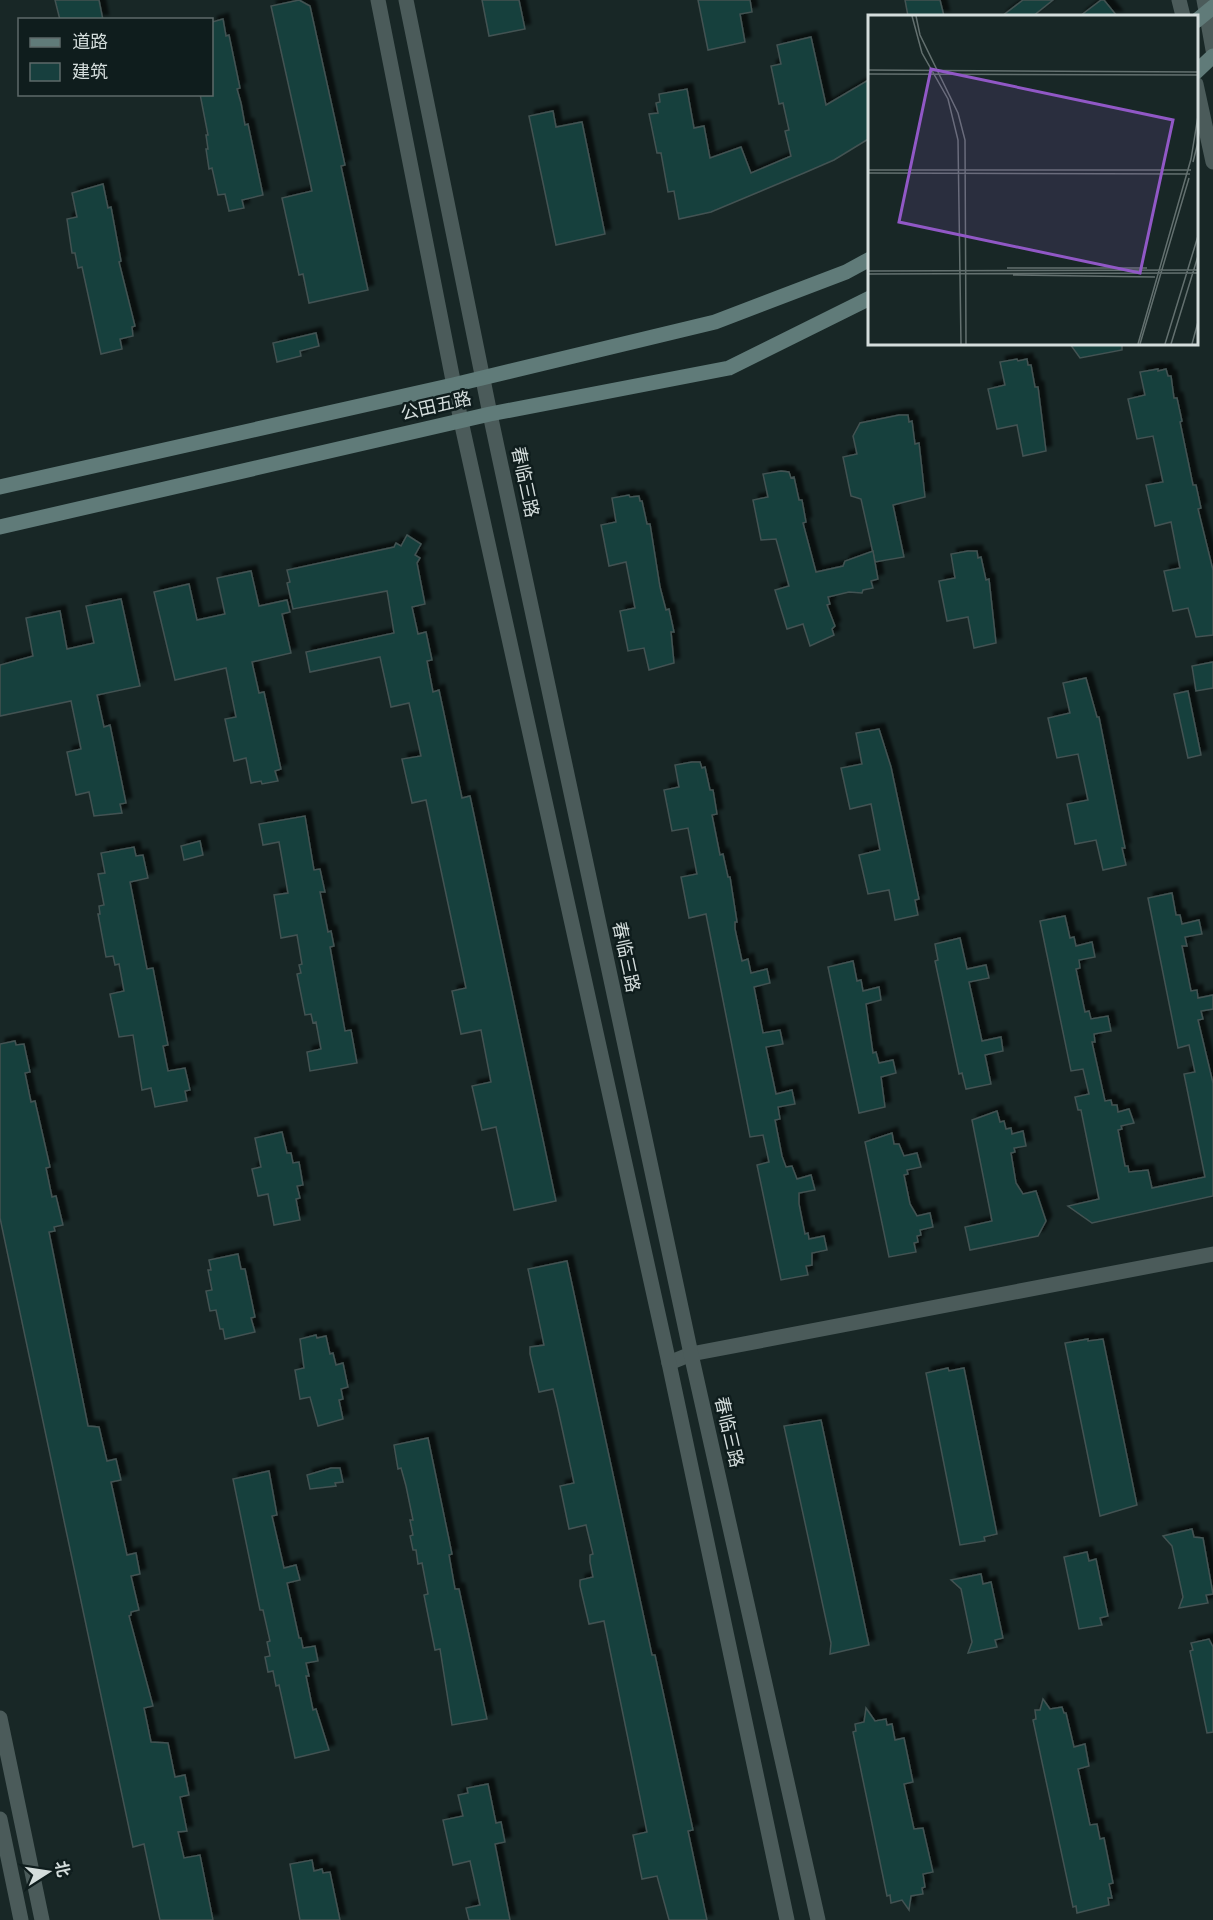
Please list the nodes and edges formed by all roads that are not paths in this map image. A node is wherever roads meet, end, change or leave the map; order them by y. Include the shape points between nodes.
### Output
1 (378, 0) edge
2 (406, 0) edge
3 (1179, 0) edge
4 (1205, 10) edge
5 (1183, 15) edge
6 (1213, 50) edge
7 (1213, 56) edge
8 (1198, 71) edge
9 (1198, 89) edge
10 (1213, 162) edge
11 (868, 260) edge
12 (868, 299) edge
13 (484, 377) junction
14 (453, 385) junction
15 (490, 414) junction
16 (461, 420) junction
17 (0, 487) edge
18 (0, 526) edge
19 (1213, 1254) edge
20 (692, 1354) junction
21 (669, 1363) junction
22 (0, 1718) edge
23 (0, 1820) edge
24 (21, 1920) edge
25 (42, 1920) edge
26 (787, 1920) edge
27 (818, 1920) edge

1 - 14 street
2 - 13 street, 春临三路
3 - 5 street
4 - 6 street
7 - 8 main road
9 - 10 street
11 - 13 main road, 公田五路 via 715,322
12 - 15 main road, 公田五路 via 729,368
13 - 14 main road, 公田五路
13 - 15 street, 春临三路
14 - 16 street
14 - 17 main road, 公田五路
15 - 16 main road, 公田五路
15 - 20 street, 春临三路
16 - 18 main road, 公田五路
16 - 21 street
19 - 20 street
20 - 21 street
20 - 27 street, 春临三路
21 - 26 street
22 - 25 street
23 - 24 street

